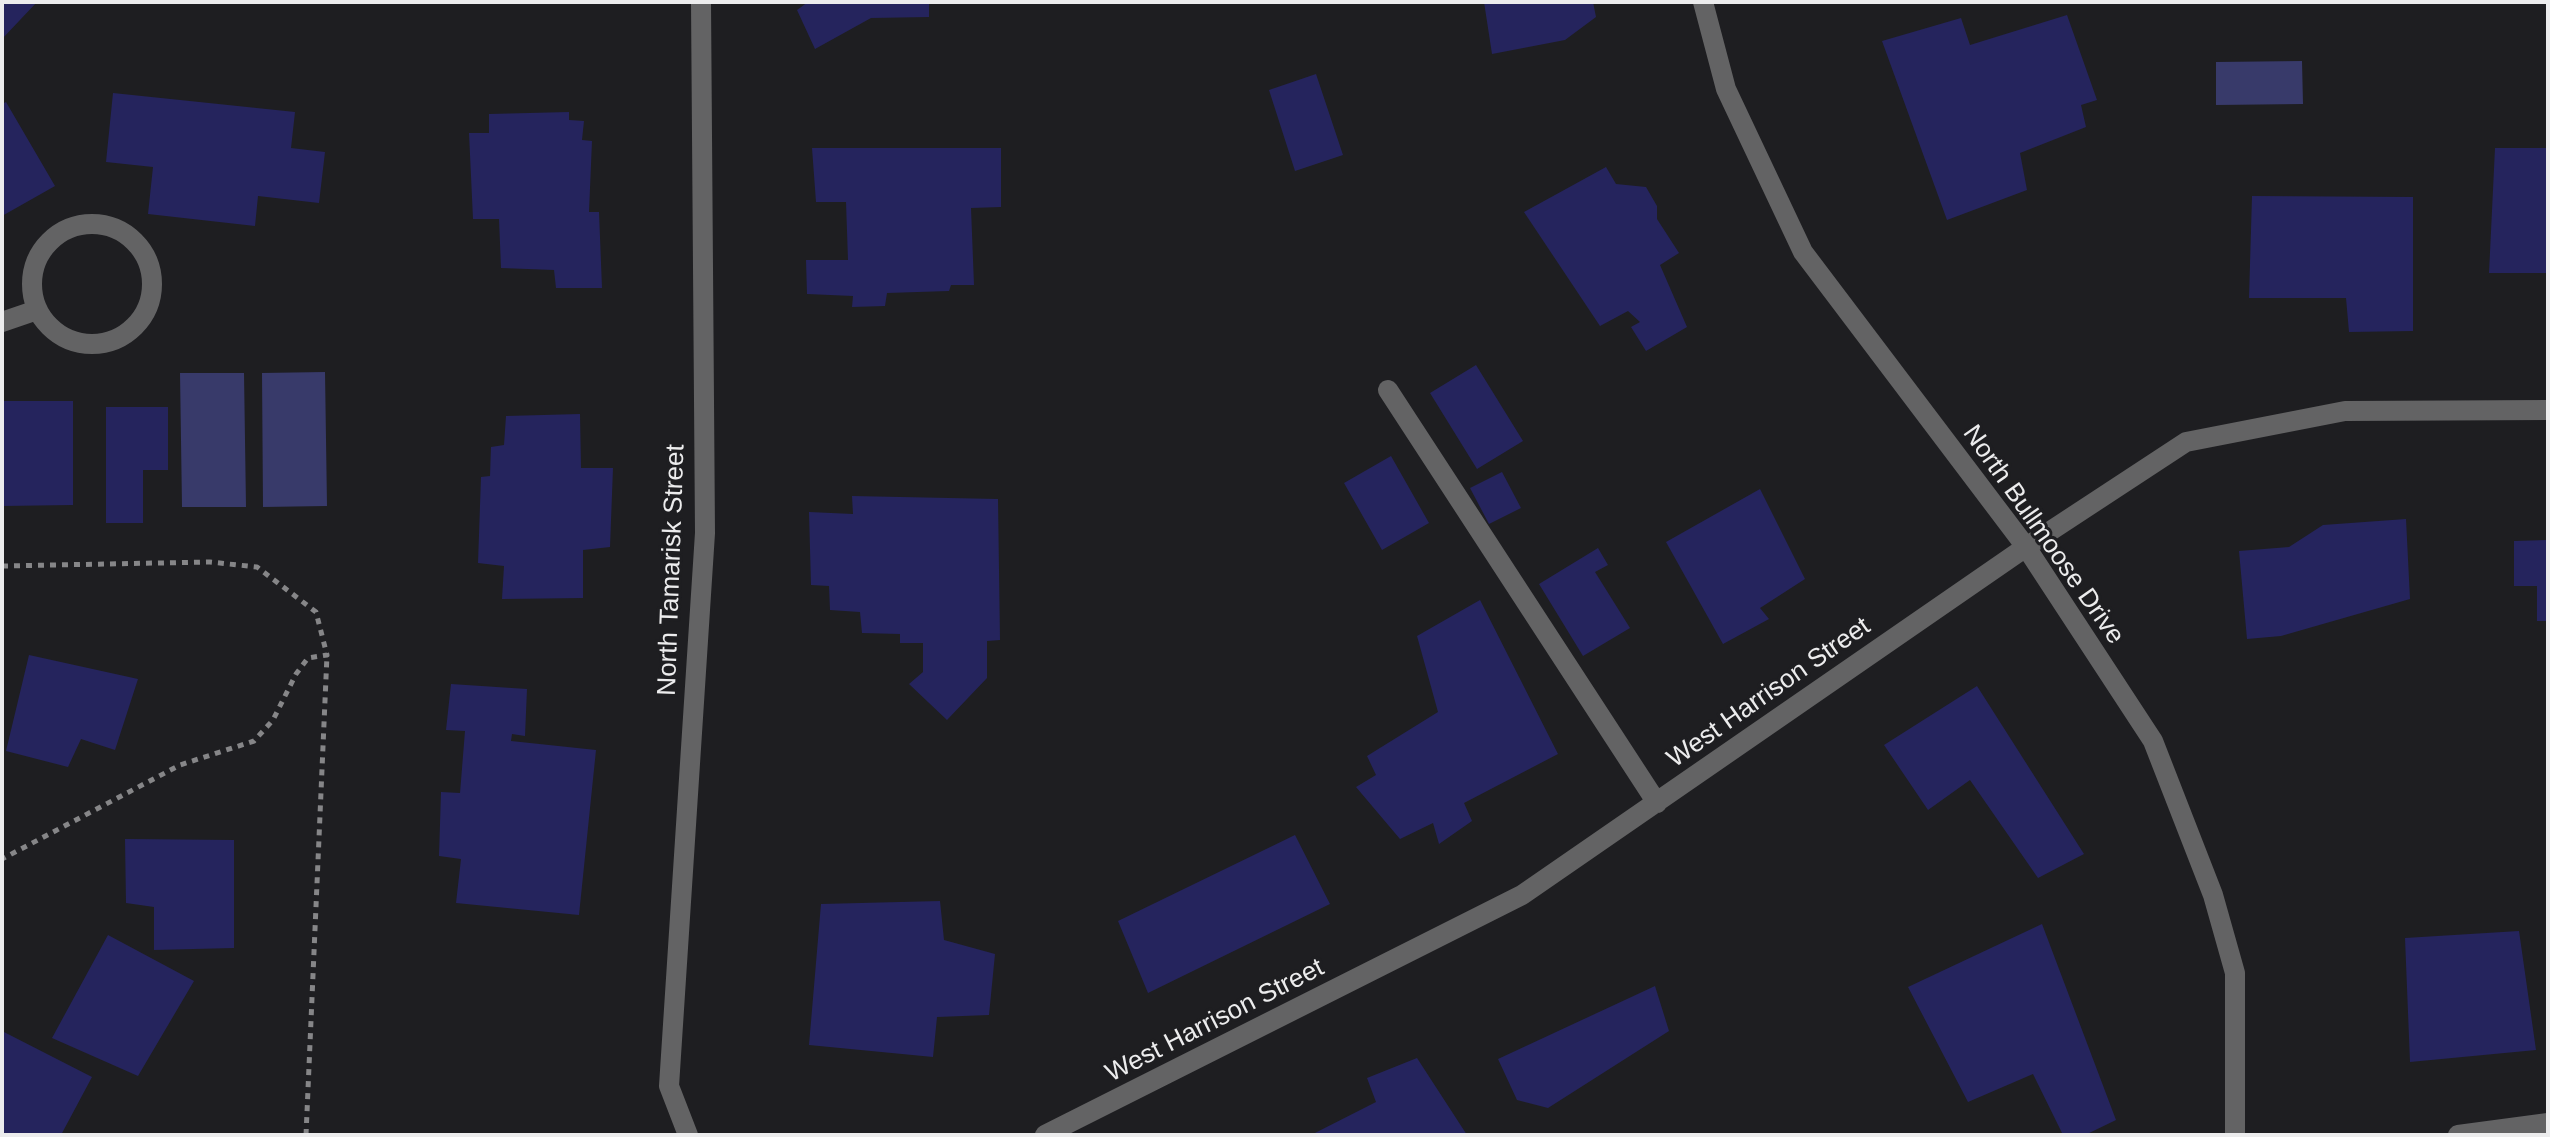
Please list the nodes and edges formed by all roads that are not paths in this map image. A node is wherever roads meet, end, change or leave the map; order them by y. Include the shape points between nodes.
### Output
1 (701, 2) edge
2 (1703, 2) edge
3 (37, 310) junction
4 (2, 322) edge
5 (1388, 390) dead end
6 (2548, 410) edge
7 (2026, 547) junction
8 (1657, 803) junction
9 (2548, 1123) edge
10 (688, 1135) edge
11 (1045, 1135) edge
12 (2235, 1135) edge
13 (2458, 1135) edge

1 - 10 street, North Tamarisk Street via 705,533 669,1086
2 - 7 street, North Bullmoose Drive via 1726,89 1803,252
3 - 3 street via 58,335 75,343 115,341 144,316 153,278 148,260 137,243 102,224 62,231 35,262 31,282
3 - 4 street
5 - 8 street
6 - 7 street, West Harrison Street via 2345,411 2186,442
7 - 8 street, West Harrison Street
7 - 12 street, North Bullmoose Drive via 2153,741 2213,895 2235,973
8 - 11 street, West Harrison Street via 1522,895
9 - 13 street

